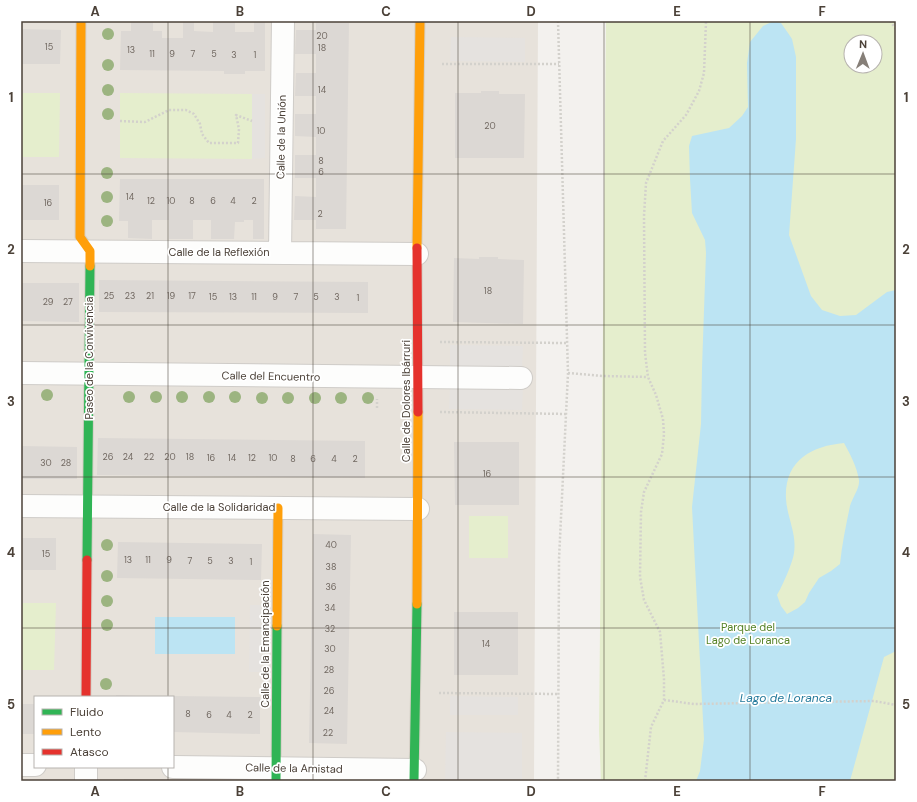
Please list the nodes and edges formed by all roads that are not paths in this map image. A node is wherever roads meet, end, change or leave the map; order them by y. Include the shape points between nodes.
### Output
1 (81, 21) edge
2 (283, 21) edge
3 (420, 21) edge
4 (21, 251) edge
5 (90, 251) junction
6 (280, 253) junction
7 (418, 254) junction
8 (21, 373) edge
9 (89, 374) junction
10 (417, 377) junction
11 (521, 378) dead end
12 (21, 506) edge
13 (88, 506) junction
14 (278, 508) junction
15 (418, 509) junction
16 (86, 696) edge
17 (21, 765) edge
18 (34, 765) edge
19 (174, 767) edge
20 (86, 768) edge
21 (276, 775) edge
22 (415, 776) edge
23 (86, 781) edge

1 - 5 street via 80,236
2 - 6 street, Calle de la Unión
3 - 7 street, Calle de Dolores Ibárruri
4 - 5 street, Calle de la Reflexión
5 - 6 street, Calle de la Reflexión
5 - 9 street, Paseo de la Convivencia
6 - 7 street, Calle de la Reflexión
7 - 10 street, Calle de Dolores Ibárruri
8 - 9 street, Calle del Encuentro
9 - 10 street, Calle del Encuentro
9 - 13 street, Paseo de la Convivencia
10 - 11 street, Calle del Encuentro
10 - 15 street, Calle de Dolores Ibárruri
12 - 13 street, Calle de la Solidaridad
13 - 14 street, Calle de la Solidaridad
13 - 16 street, Paseo de la Convivencia
14 - 15 street, Calle de la Solidaridad
14 - 21 street, Calle de la Emancipación
15 - 22 street, Calle de Dolores Ibárruri
17 - 18 street
19 - 21 street, Calle de la Amistad
20 - 23 street
21 - 22 street, Calle de la Amistad

